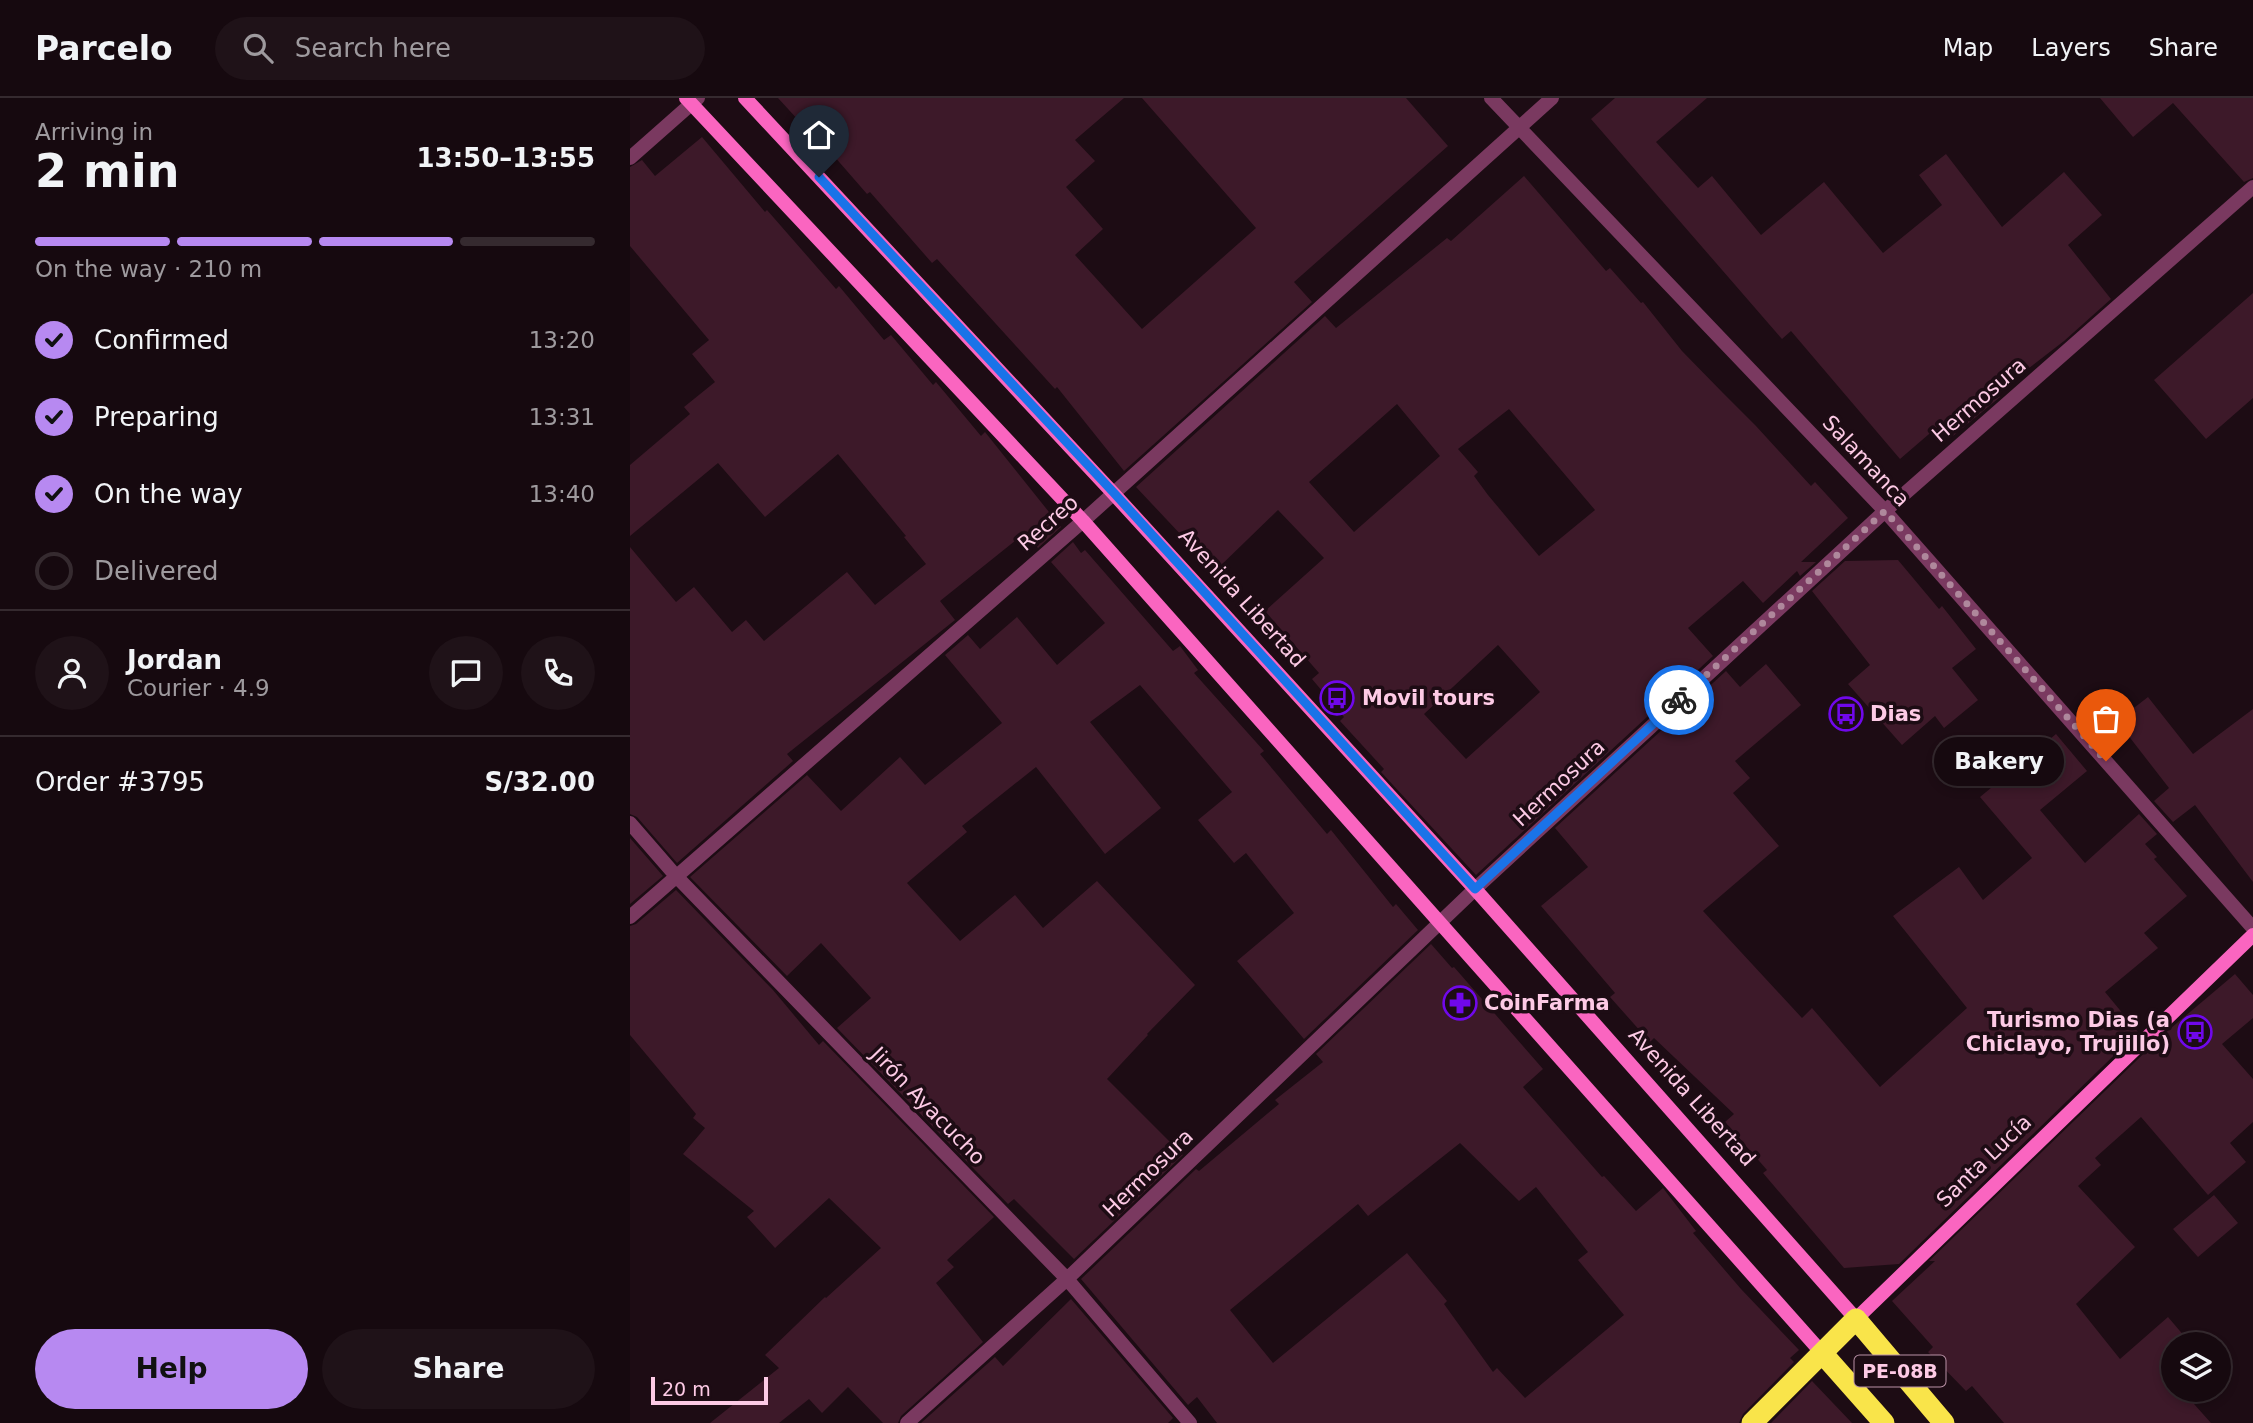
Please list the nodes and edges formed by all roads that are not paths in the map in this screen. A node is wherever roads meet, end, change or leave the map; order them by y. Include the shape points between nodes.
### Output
1 (745, 98) edge
2 (1490, 98) edge
3 (1552, 98) edge
4 (692, 100) edge
5 (1518, 127) junction
6 (630, 158) edge
7 (2253, 187) edge
8 (1114, 493) junction
9 (1885, 511) junction
10 (1083, 521) junction
11 (630, 823) edge
12 (676, 876) junction
13 (1475, 889) junction
14 (630, 917) edge
15 (1440, 923) junction
16 (2253, 928) edge
17 (2253, 935) edge
18 (1068, 1279) junction
19 (1856, 1319) junction
20 (1823, 1354) junction
21 (907, 1423) edge
22 (1190, 1423) edge
23 (1752, 1423) edge
24 (1884, 1423) edge
25 (1944, 1423) edge

1 - 8 main road, Avenida Libertad
2 - 5 street, Salamanca
3 - 5 street, Recreo
4 - 6 street
4 - 10 main road
5 - 8 street, Recreo
5 - 9 street, Salamanca
7 - 9 street, Hermosura
8 - 10 street, Recreo
8 - 13 main road, Avenida Libertad
9 - 13 street, Hermosura
9 - 16 street, Salamanca
10 - 12 street, Recreo
10 - 15 main road
11 - 12 street, Jirón Ayacucho
12 - 14 street, Recreo
12 - 18 street, Jirón Ayacucho
13 - 15 street, Hermosura
13 - 19 main road, Avenida Libertad
15 - 18 street, Hermosura
15 - 20 main road
17 - 19 main road, Santa Lucía
18 - 21 street, Hermosura
18 - 22 street, Jirón Ayacucho
19 - 20 highway, Santa Lucía / PE-08B
19 - 25 highway, Avenida Libertad / PE-08B
20 - 23 highway, Santa Lucía / PE-08B
20 - 24 highway, PE-08B

